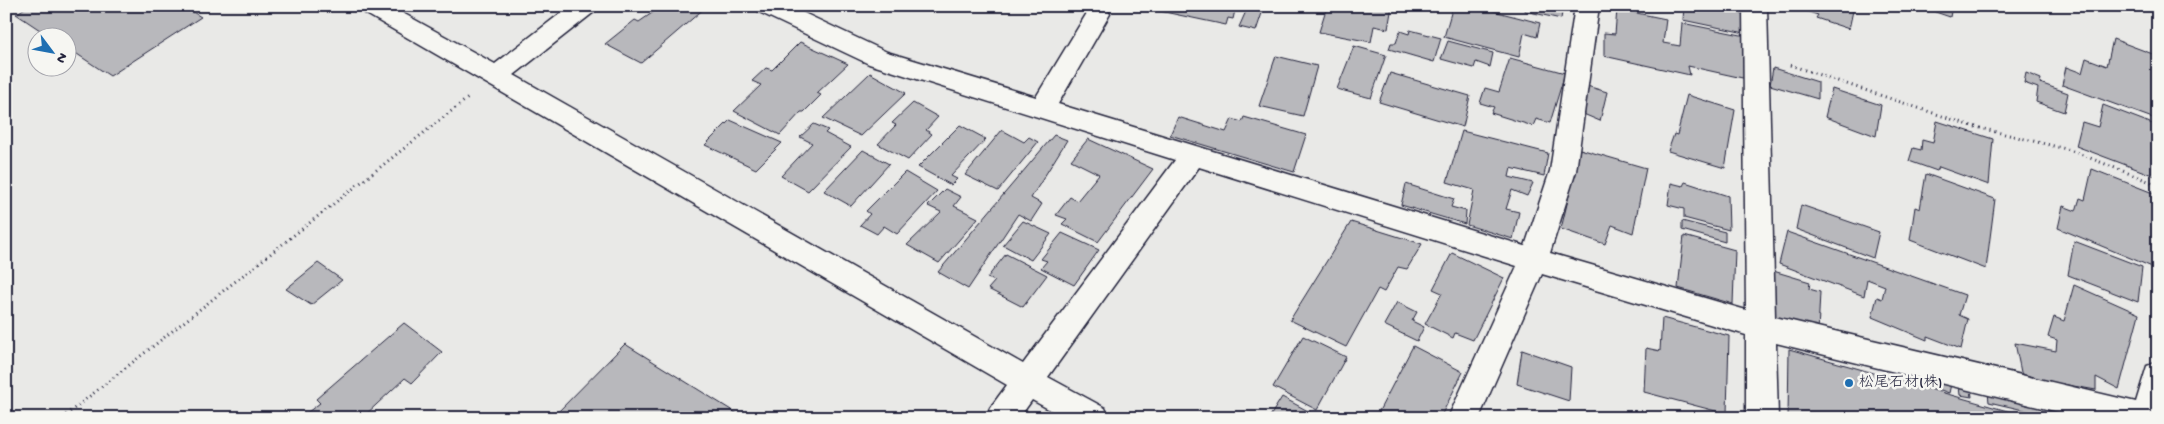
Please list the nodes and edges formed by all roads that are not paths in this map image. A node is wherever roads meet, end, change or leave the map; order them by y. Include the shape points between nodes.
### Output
1 (371, 6) edge
2 (586, 6) edge
3 (767, 6) edge
4 (1587, 6) edge
5 (1755, 6) edge
6 (1098, 14) dead end
7 (496, 76) junction
8 (1042, 109) junction
9 (1192, 156) junction
10 (1534, 260) junction
11 (1762, 326) junction
12 (2158, 375) edge
13 (1028, 382) junction
14 (1002, 418) edge
15 (1094, 418) edge
16 (1463, 418) edge
17 (1762, 418) edge
18 (2142, 418) edge
19 (2147, 418) edge

1 - 7 street
2 - 7 street
3 - 8 street via 878,58
4 - 10 street via 1563,171
5 - 11 street
6 - 8 street
7 - 13 street
8 - 9 street
9 - 10 street
9 - 13 street
10 - 11 street
10 - 16 street
11 - 17 street
11 - 18 street
12 - 19 street
13 - 14 street
13 - 15 street

